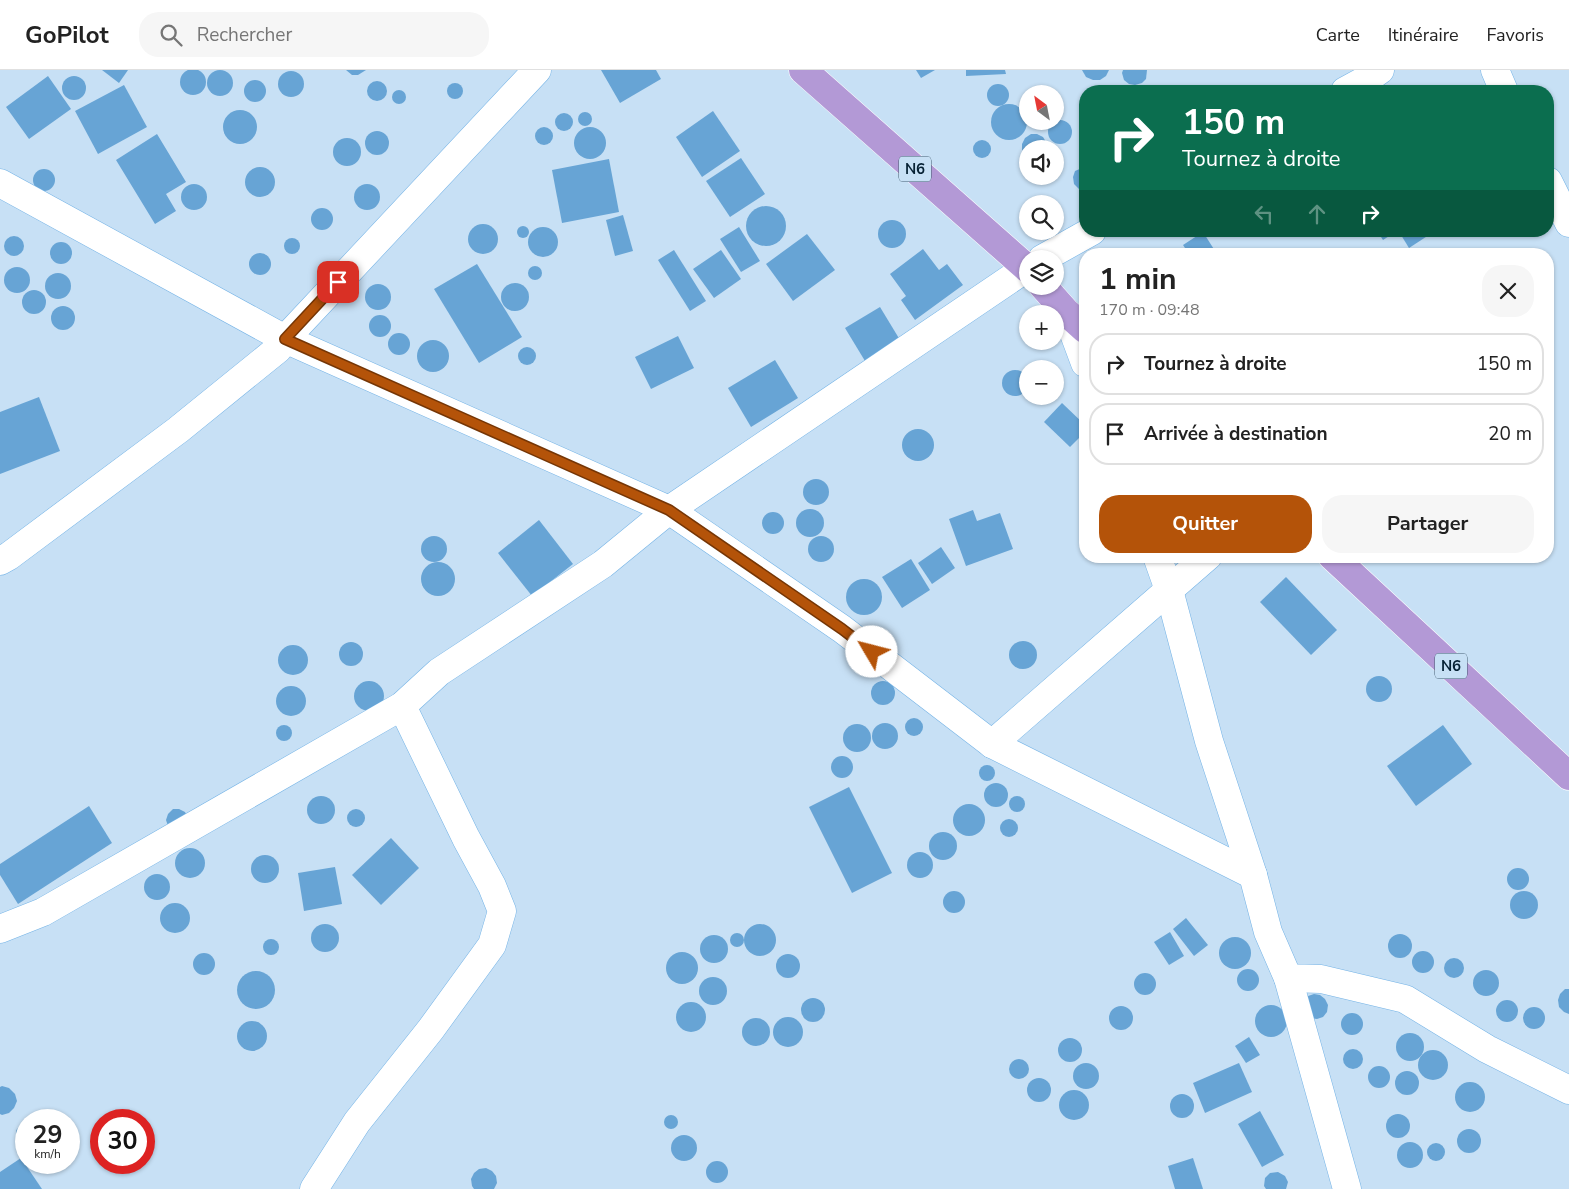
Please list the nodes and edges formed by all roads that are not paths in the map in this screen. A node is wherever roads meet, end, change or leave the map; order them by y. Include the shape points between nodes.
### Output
1 (537, 70) edge
2 (803, 70) edge
3 (1495, 70) edge
4 (1371, 73) edge
5 (1354, 85) edge
6 (1501, 85) edge
7 (0, 183) edge
8 (1554, 193) edge
9 (1569, 223) edge
10 (1083, 237) edge
11 (1063, 250) edge
12 (1019, 258) edge
13 (1019, 279) edge
14 (1054, 295) edge
15 (1075, 321) edge
16 (1079, 338) edge
17 (285, 339) junction
18 (669, 510) junction
19 (0, 561) edge
20 (1160, 563) edge
21 (1200, 563) edge
22 (1340, 563) edge
23 (1170, 590) junction
24 (402, 706) junction
25 (992, 744) junction
26 (1569, 776) edge
27 (1253, 875) junction
28 (0, 929) edge
29 (1288, 978) junction
30 (1569, 1090) edge
31 (314, 1189) edge
32 (1347, 1189) edge

1 - 17 street
2 - 12 highway, N6
3 - 6 street
4 - 5 street
7 - 17 street
8 - 9 street
10 - 11 street
13 - 18 street
14 - 15 highway, N6
15 - 16 street
17 - 18 street
17 - 19 street via 278,349 178,430
18 - 24 street via 603,564 439,672
18 - 25 street via 842,629
20 - 23 street
21 - 23 street
22 - 26 highway, N6
23 - 25 street
23 - 27 street via 1209,740
24 - 28 street via 43,912
24 - 31 street via 502,911 492,945 357,1122
25 - 27 street
27 - 29 street via 1268,932
29 - 30 street via 1321,979 1405,999 1487,1049
29 - 32 street

